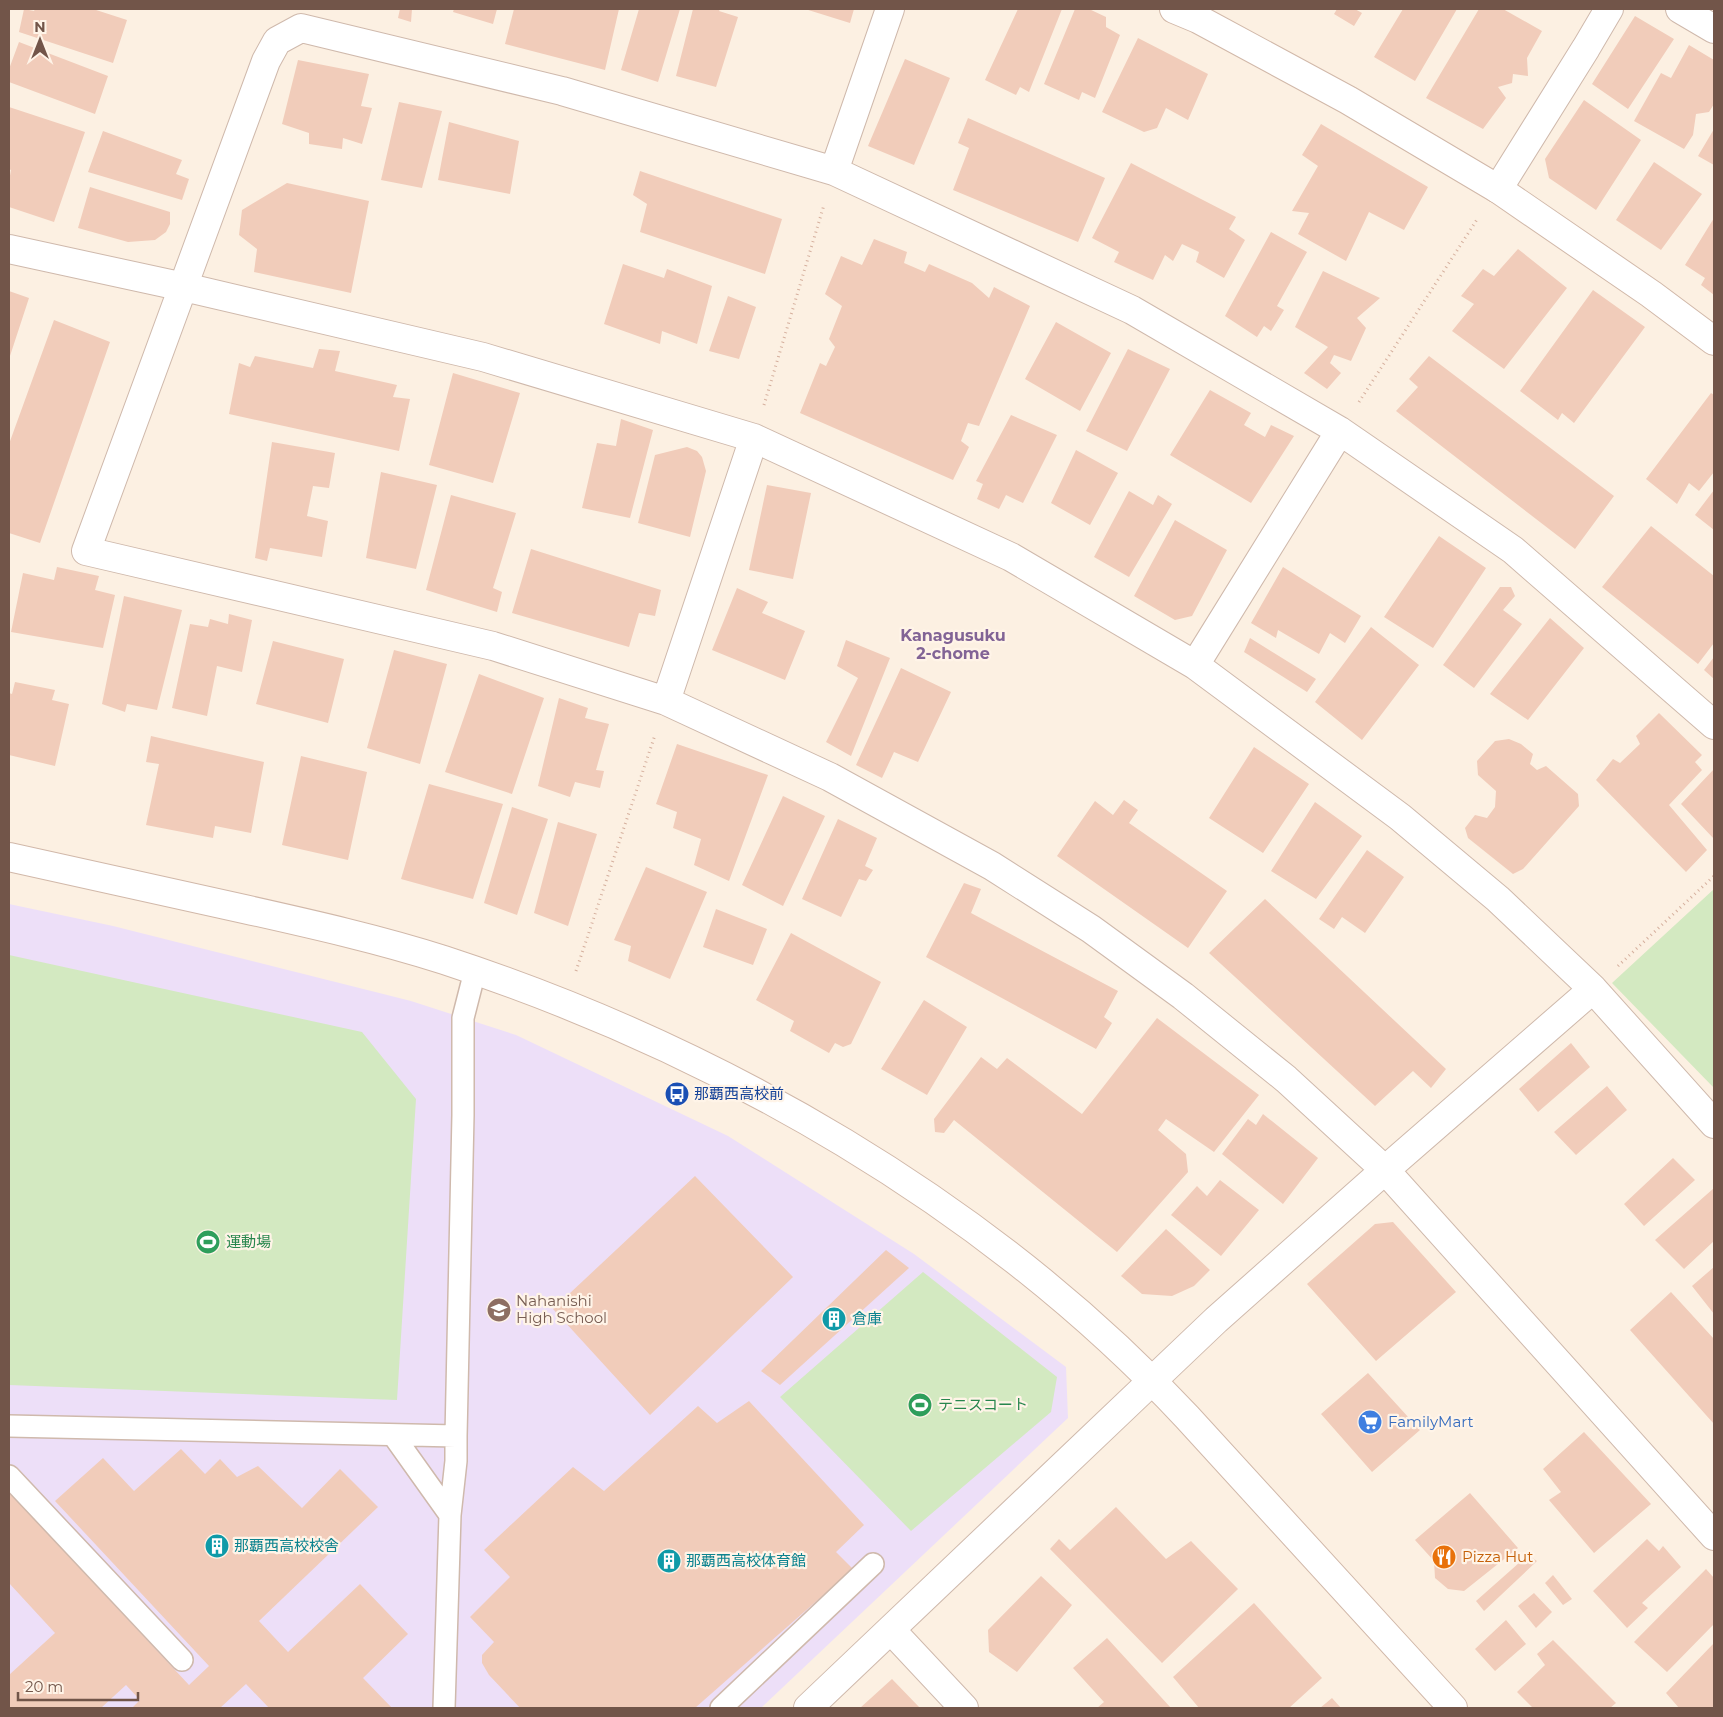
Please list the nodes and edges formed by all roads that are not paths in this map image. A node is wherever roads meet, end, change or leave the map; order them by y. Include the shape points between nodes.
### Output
1 (890, 9) edge
2 (1174, 9) edge
3 (1609, 9) edge
4 (1680, 9) edge
5 (1714, 29) edge
6 (834, 171) junction
7 (1498, 189) junction
8 (9, 249) edge
9 (184, 287) junction
10 (1714, 341) edge
11 (1340, 431) junction
12 (754, 438) junction
13 (1195, 665) junction
14 (666, 701) junction
15 (1714, 725) edge
16 (9, 858) edge
17 (475, 971) junction
18 (1593, 989) junction
19 (1714, 1124) edge
20 (1385, 1170) junction
21 (1153, 1380) junction
22 (9, 1426) edge
23 (393, 1435) junction
24 (456, 1436) junction
25 (9, 1476) edge
26 (450, 1515) junction
27 (1714, 1536) edge
28 (873, 1564) dead end
29 (891, 1630) junction
30 (182, 1660) dead end
31 (444, 1708) edge
32 (722, 1708) edge
33 (808, 1708) edge
34 (964, 1708) edge
35 (1454, 1708) edge

1 - 6 street
2 - 7 street via 1348,100
3 - 7 street
4 - 5 street
6 - 9 street via 562,91 301,28 277,42 266,61
6 - 11 street via 1132,310
7 - 10 street
8 - 9 street
9 - 12 street via 483,356
9 - 14 street via 86,551 493,646
11 - 13 street
11 - 15 street via 1513,550
12 - 13 street via 1011,557
12 - 14 street
13 - 18 street via 1400,817 1498,899
14 - 20 street via 830,777 992,866 1091,929 1183,996 1286,1079
16 - 17 street via 388,943
17 - 21 street via 655,1043 755,1092 853,1148 940,1205 1021,1265
17 - 24 lane via 462,1018
18 - 19 street
18 - 20 street
20 - 21 street
20 - 27 street
21 - 29 street
21 - 35 street
22 - 23 lane
23 - 24 lane
23 - 26 lane
24 - 26 lane
25 - 30 lane
26 - 31 lane
28 - 32 lane
29 - 33 street
29 - 34 street

